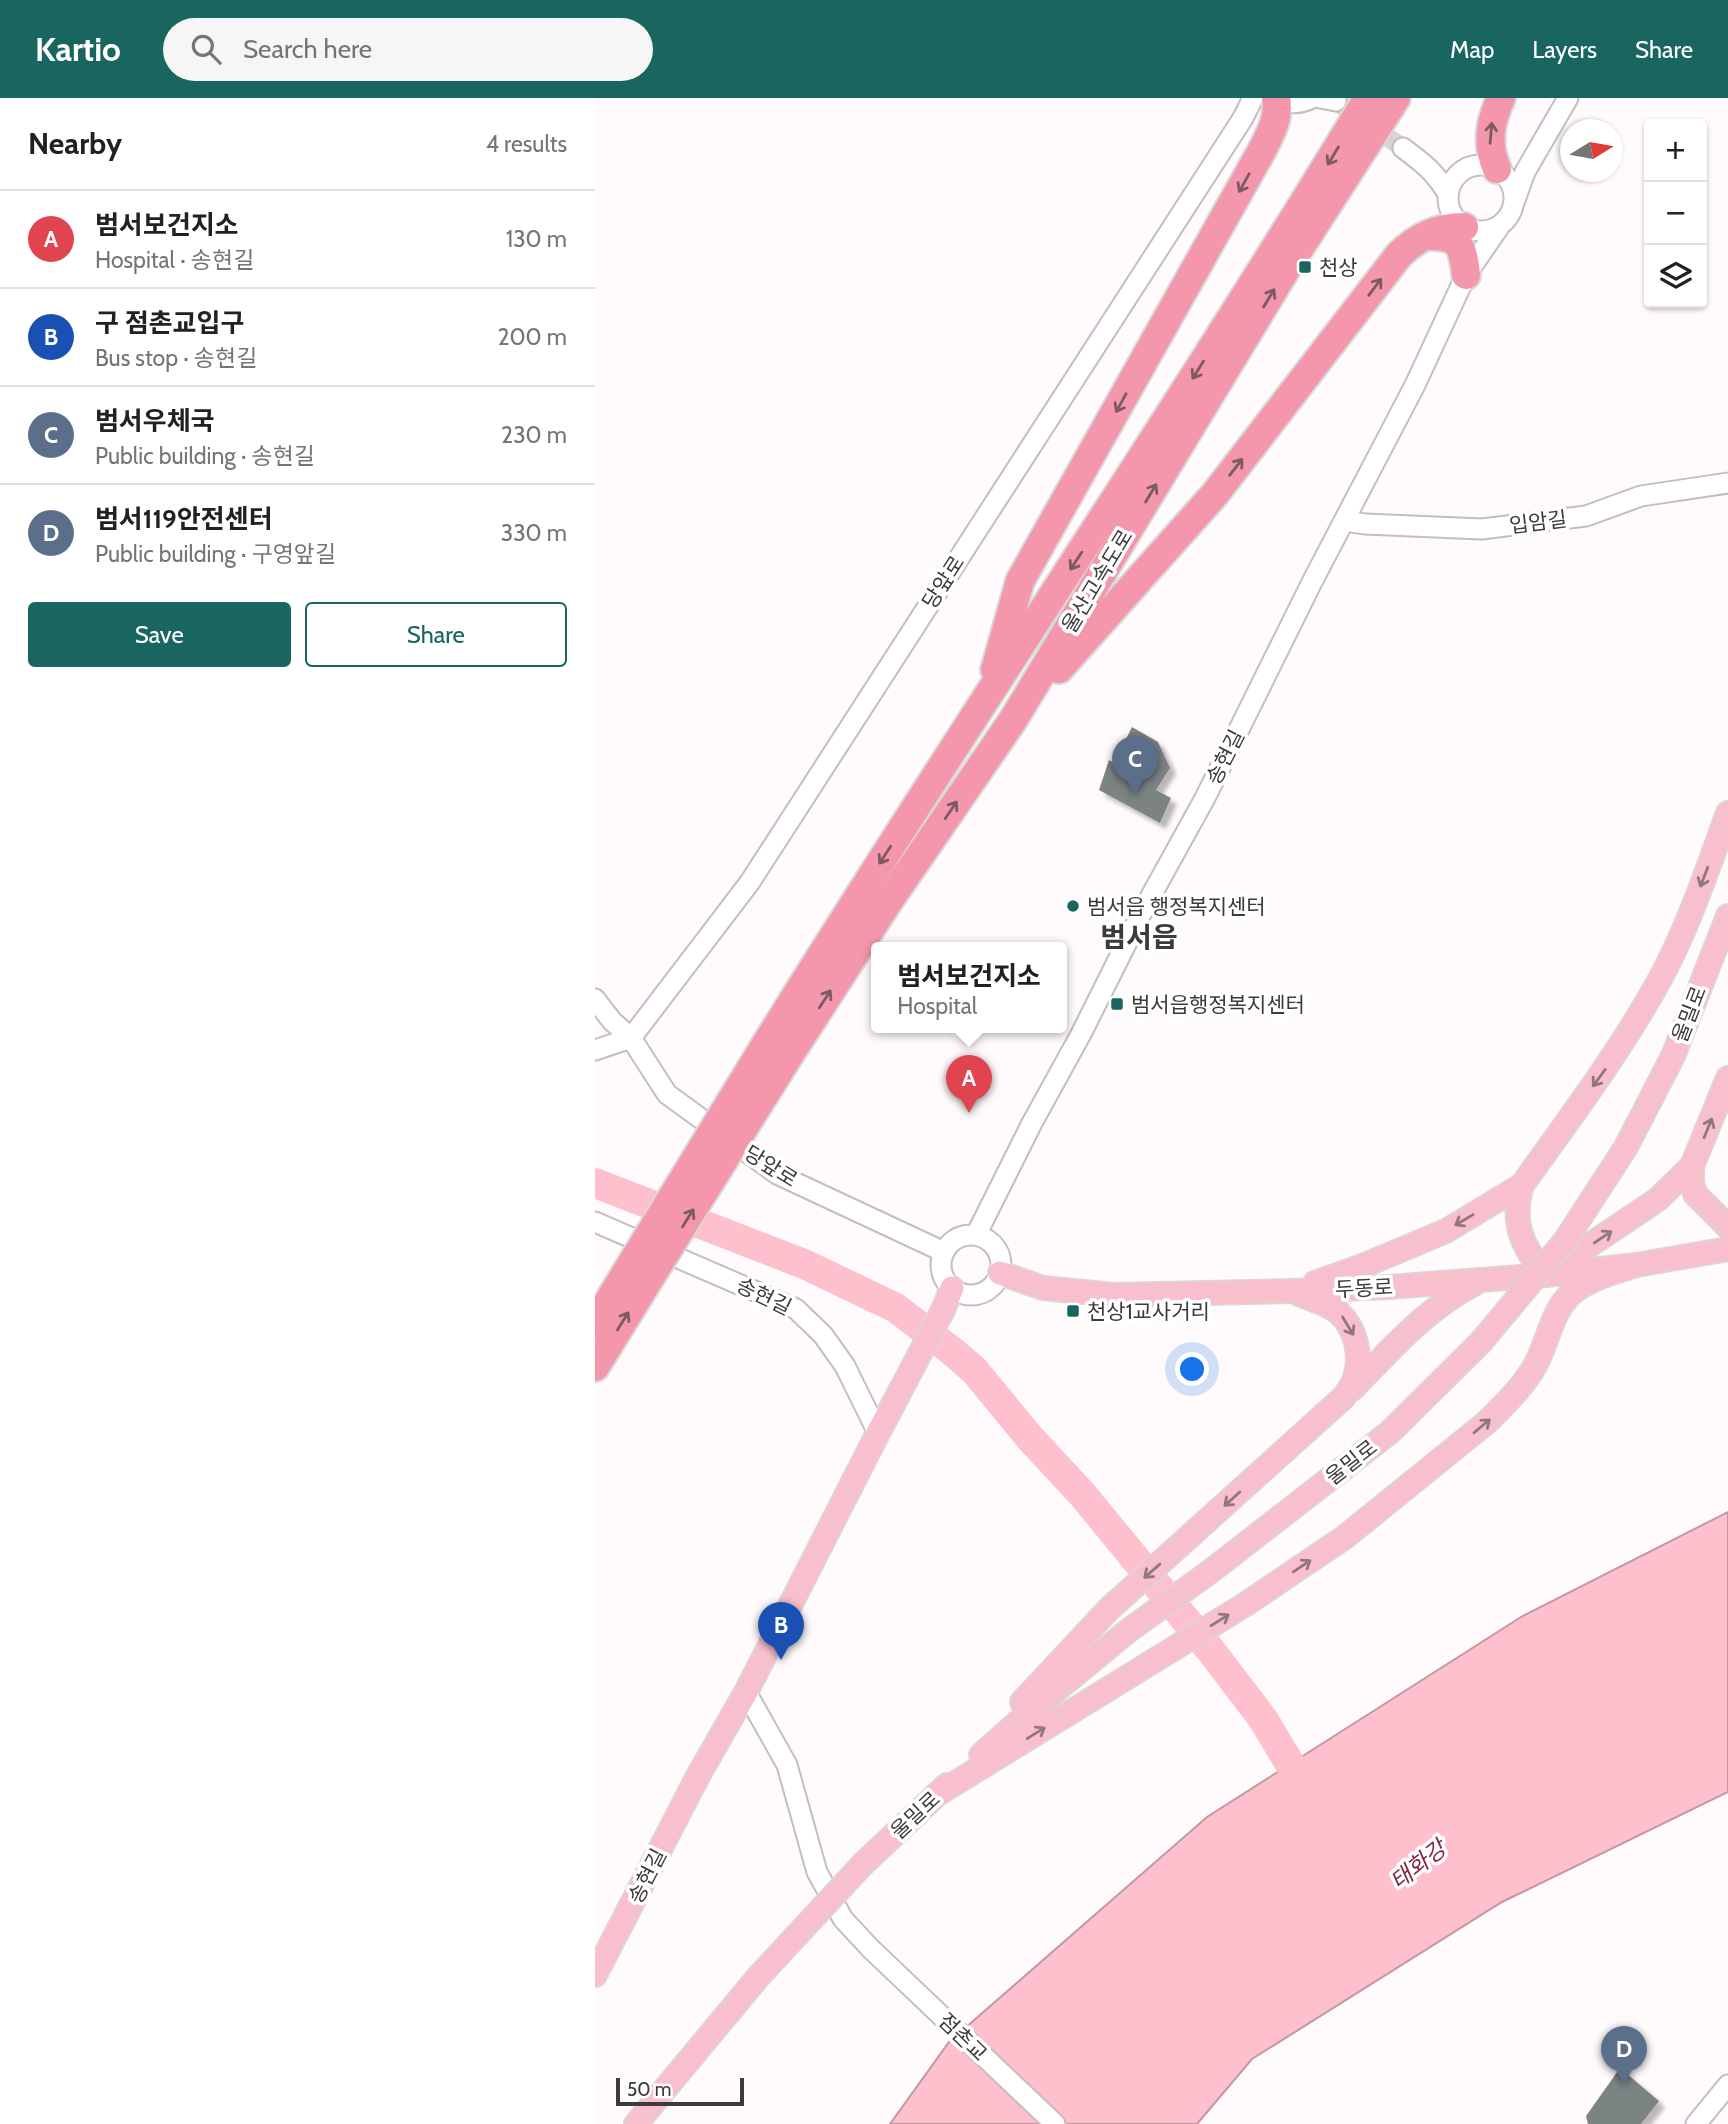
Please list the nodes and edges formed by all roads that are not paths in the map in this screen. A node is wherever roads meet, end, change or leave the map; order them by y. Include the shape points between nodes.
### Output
1 (1253, 98) edge
2 (1274, 98) edge
3 (1315, 98) edge
4 (1333, 98) edge
5 (1368, 98) edge
6 (1396, 98) edge
7 (1501, 98) edge
8 (1569, 98) edge
9 (1243, 118) junction
10 (1403, 148) tunnel mouth
11 (1539, 148) junction
12 (1429, 167) junction
13 (1463, 170) junction
14 (1499, 170) junction
15 (1448, 194) junction
16 (1515, 200) junction
17 (1499, 227) junction
18 (1464, 228) junction
19 (1424, 236) junction
20 (1466, 275) junction
21 (1728, 483) edge
22 (1345, 521) junction
23 (986, 700) junction
24 (1013, 720) junction
25 (1728, 813) edge
26 (1728, 916) edge
27 (595, 999) edge
28 (631, 1038) junction
29 (595, 1050) edge
30 (777, 1050) junction
31 (1728, 1078) edge
32 (1692, 1166) junction
33 (1522, 1185) junction
34 (595, 1222) edge
35 (1728, 1227) edge
36 (976, 1235) junction
37 (1728, 1250) edge
38 (944, 1252) junction
39 (1636, 1265) junction
40 (642, 1269) junction
41 (1000, 1273) junction
42 (1538, 1275) junction
43 (1483, 1280) junction
44 (1293, 1291) junction
45 (948, 1299) junction
46 (595, 1324) edge
47 (1542, 1353) junction
48 (595, 1367) edge
49 (1344, 1397) junction
50 (878, 1433) junction
51 (746, 1692) junction
52 (936, 1795) junction
53 (595, 1975) edge
54 (1728, 2085) edge
55 (636, 2124) edge
56 (1055, 2124) edge
57 (1696, 2124) edge

1 - 9 street, 당앞로
2 - 3 street via 1297,103
2 - 9 street, 당앞로
2 -> 23 highway via 1276,117 1262,152 1020,581
3 - 4 street via 1336,101
5 -> 23 highway, 울산고속도로
24 -> 6 highway, 울산고속도로 via 1286,269
14 -> 7 highway via 1490,138
8 - 11 street
9 - 28 street, 당앞로 via 750,882
10 - 12 street
11 - 14 street via 1514,168
11 - 16 street
12 - 13 street
12 - 15 street
13 - 14 street via 1480,165
13 - 15 street
14 - 16 street via 1510,181
15 - 18 street via 1451,213
16 - 17 street via 1510,216
17 - 18 street via 1482,232
17 - 20 street, 송현길
18 - 19 highway
18 - 20 street, 송현길 via 1469,249
19 - 20 highway via 1442,235 1456,242
24 -> 19 highway via 1215,494 1399,255
20 - 22 street, 송현길
21 - 22 street, 입암길 via 1641,496 1586,516 1482,529
22 - 36 street, 송현길
23 -> 30 highway, 울산고속도로 via 853,904
30 -> 24 highway, 울산고속도로 via 888,902
25 -> 33 main road via 1660,979 1610,1063
26 - 52 main road, 울밀로, bridge via 1673,1056 1626,1147 1565,1241 1481,1342 1390,1432 1128,1631
27 - 28 street, 당앞로
28 - 29 street
28 - 38 street, 당앞로 via 667,1094 777,1174
30 - 40 highway, bridge
32 -> 31 main road
32 - 35 main road via 1695,1194
42 -> 32 main road via 1657,1200
33 - 42 main road via 1517,1220
33 -> 44 main road via 1446,1231
34 - 50 street, 송현길 via 796,1309 824,1335 845,1366
36 - 38 street via 957,1238
36 - 41 street via 986,1238 999,1253
37 - 39 main road, 두동로
38 - 45 street via 941,1262
39 - 42 main road, 두동로
39 - 47 main road via 1571,1294 1561,1306
40 - 46 highway
48 -> 40 highway
41 - 44 main road, 두동로 via 1043,1288 1114,1294
41 - 45 street via 996,1282 980,1293 960,1293
42 - 43 main road, 두동로
42 - 47 main road via 1551,1293
43 - 44 main road, 두동로
43 - 49 main road via 1434,1308
44 -> 49 main road via 1336,1310 1349,1324 1358,1353 1355,1380
45 - 50 main road
52 -> 47 main road via 1246,1604 1345,1537 1487,1422 1523,1384
49 -> 52 main road via 1109,1609
50 - 51 main road
51 - 53 main road, 송현길
51 - 56 street, 점촌교 via 787,1765 817,1872 843,1919
52 - 55 main road, 울밀로, bridge via 863,1864 759,1976
54 - 57 street

